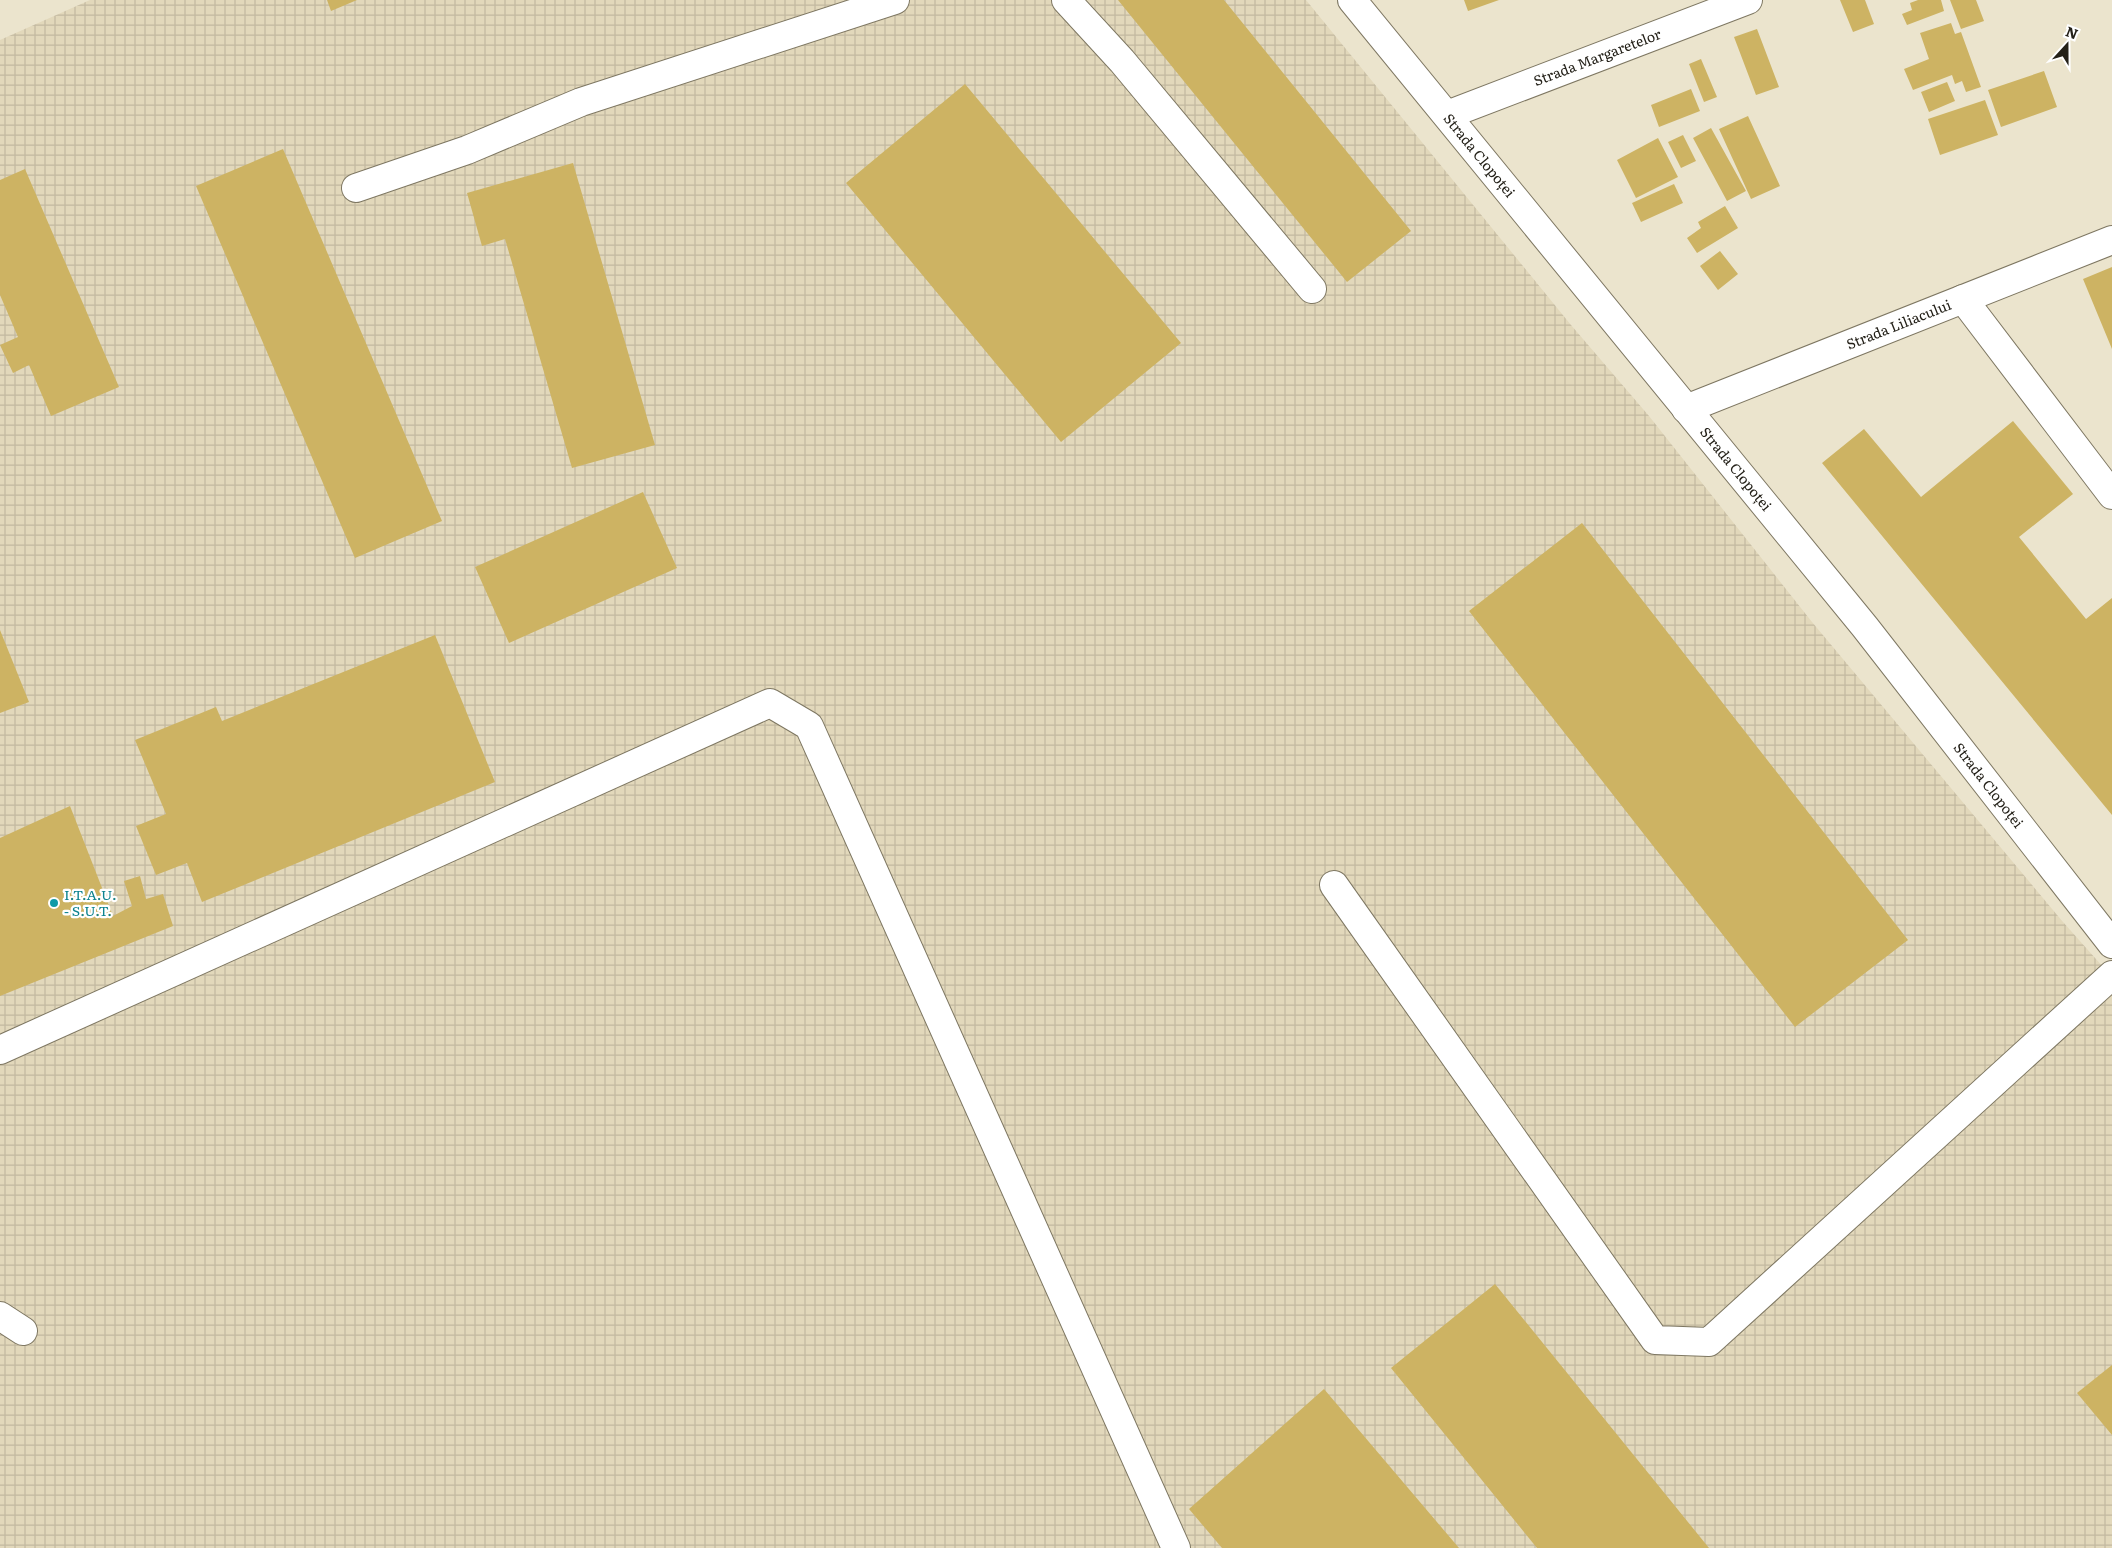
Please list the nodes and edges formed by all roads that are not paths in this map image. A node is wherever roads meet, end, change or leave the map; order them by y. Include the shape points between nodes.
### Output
1 (895, 0) edge
2 (1066, 0) edge
3 (1352, 0) edge
4 (1748, 0) edge
5 (1447, 116) junction
6 (356, 188) dead end
7 (2112, 240) edge
8 (1312, 289) dead end
9 (1963, 299) junction
10 (1686, 410) junction
11 (2112, 495) edge
12 (1334, 885) dead end
13 (2112, 944) edge
14 (2112, 975) edge
15 (0, 1050) edge
16 (0, 1316) edge
17 (23, 1331) dead end
18 (1176, 1548) edge

1 - 6 street via 582,102 467,150
2 - 8 street
3 - 5 street, Strada Clopoței
4 - 5 street, Strada Margaretelor
5 - 10 street, Strada Clopoței
7 - 9 street, Strada Liliacului
9 - 10 street, Strada Liliacului
9 - 11 street
10 - 13 street, Strada Clopoței via 1865,626
12 - 14 street via 1655,1340 1709,1342
15 - 18 street via 770,703 809,726
16 - 17 street

